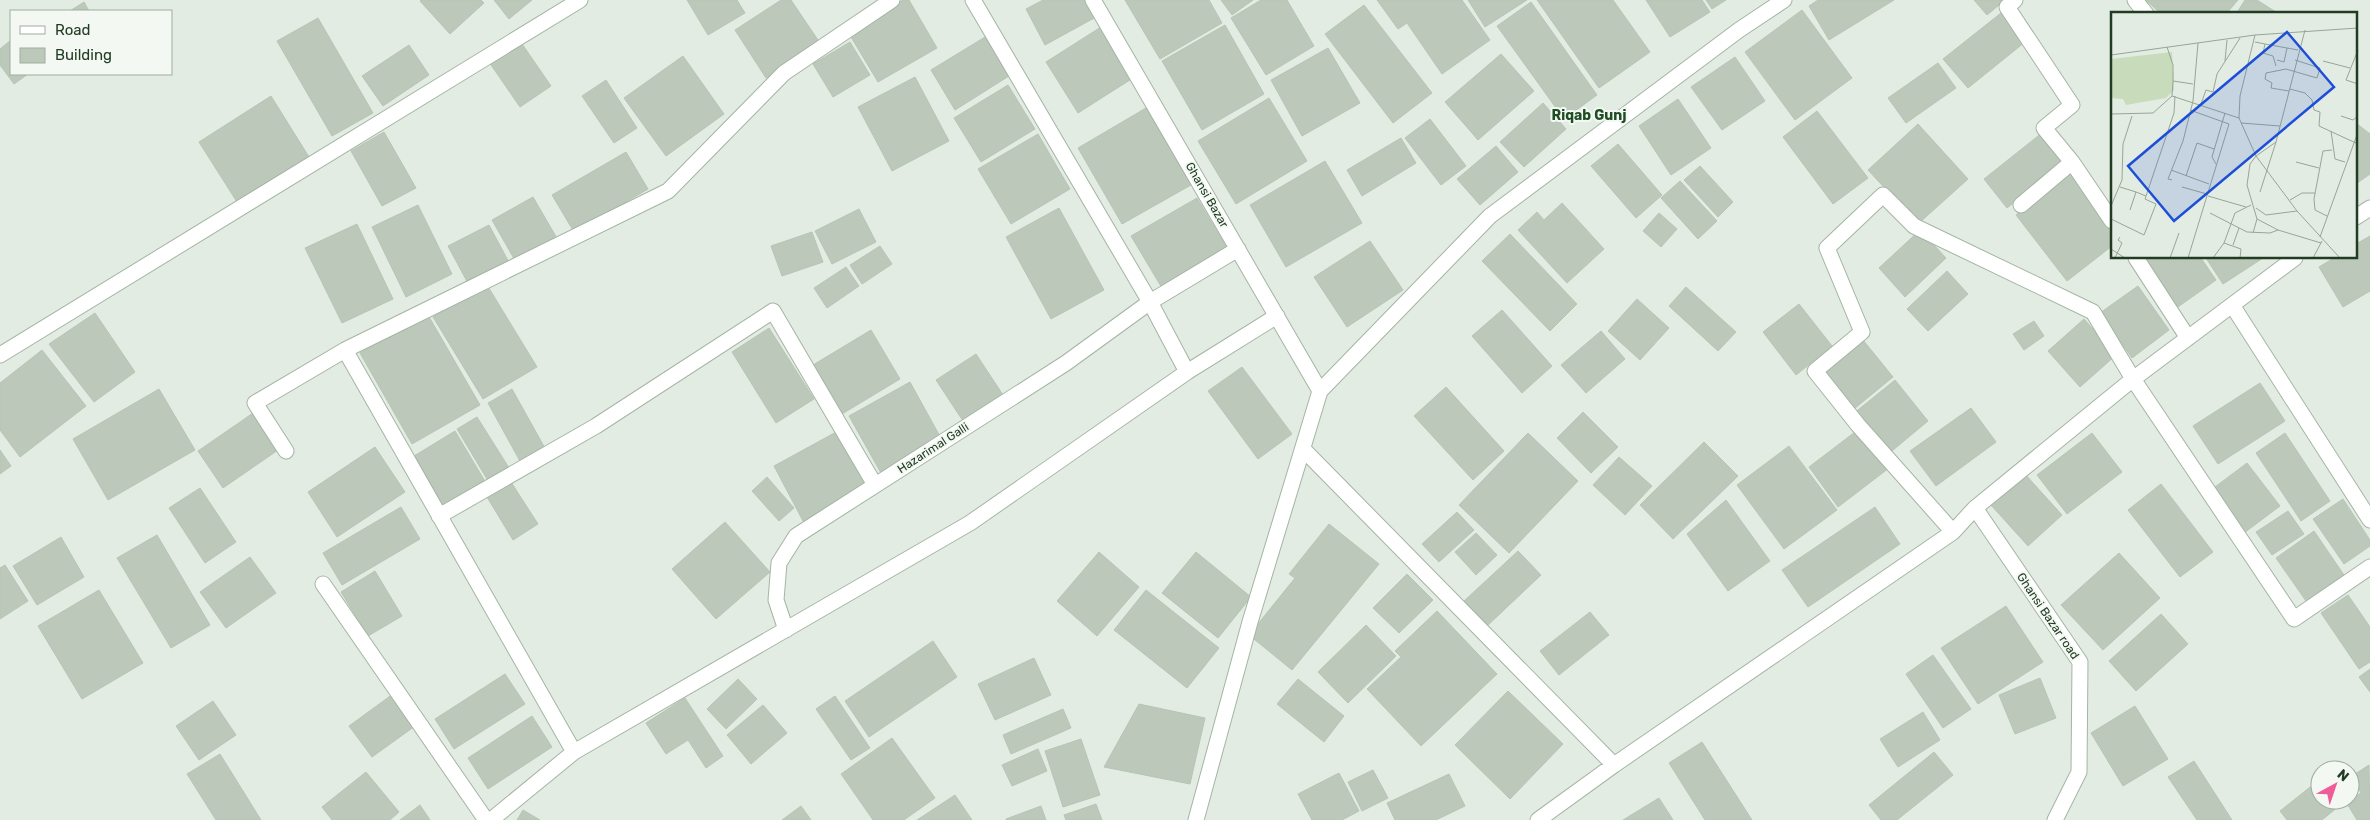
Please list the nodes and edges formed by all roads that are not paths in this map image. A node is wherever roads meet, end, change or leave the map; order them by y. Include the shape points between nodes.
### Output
1 (580, 0) edge
2 (892, 0) edge
3 (973, 0) edge
4 (1093, 0) edge
5 (1784, 0) edge
6 (2015, 0) edge
7 (2135, 0) edge
8 (2144, 12) edge
9 (2072, 162) junction
10 (2020, 206) dead end
11 (2370, 208) edge
12 (2358, 216) edge
13 (2111, 220) edge
14 (1238, 249) junction
15 (2137, 259) edge
16 (2294, 259) edge
17 (1150, 302) junction
18 (2232, 305) junction
19 (1277, 316) junction
20 (2188, 338) junction
21 (345, 350) junction
22 (0, 355) edge
23 (1187, 372) junction
24 (2133, 379) junction
25 (1320, 391) junction
26 (1303, 449) junction
27 (286, 451) dead end
28 (875, 485) junction
29 (1975, 508) junction
30 (439, 516) junction
31 (2370, 520) edge
32 (1953, 532) junction
33 (2370, 567) edge
34 (323, 584) dead end
35 (786, 630) junction
36 (574, 752) junction
37 (1614, 765) junction
38 (486, 820) edge
39 (491, 820) edge
40 (1196, 820) edge
41 (1538, 820) edge
42 (2055, 820) edge

1 - 22 street
2 - 21 street via 784,73 668,191
3 - 17 street
4 - 14 street, Ghansi Bazar
5 - 25 street via 1490,216
6 - 9 street via 2007,7 2072,105 2044,128
7 - 8 street
9 - 10 street
9 - 13 street
11 - 12 street
14 - 17 street, Hazarimal Galli
14 - 19 street, Ghansi Bazar
15 - 20 street
16 - 18 street
17 - 23 street
17 - 28 street, Hazarimal Galli via 1066,363
18 - 20 street
18 - 31 street
19 - 23 street
19 - 25 street, Ghansi Bazar
20 - 24 street
21 - 27 street via 255,402
21 - 30 street
23 - 35 street via 970,523
24 - 29 street
24 - 32 street via 2093,312 1914,226 1883,195 1827,248 1862,332 1815,371
24 - 33 street via 2294,619
25 - 26 street
26 - 37 street
26 - 40 street via 1250,622
28 - 30 street via 773,311 596,426
28 - 35 street, Hazarimal Galli via 796,536 779,563 776,600
29 - 32 street
29 - 42 street, Ghansi Bazar road via 2080,662 2079,772
30 - 36 street
32 - 37 street
34 - 38 street
35 - 36 street
36 - 39 street
37 - 41 street

